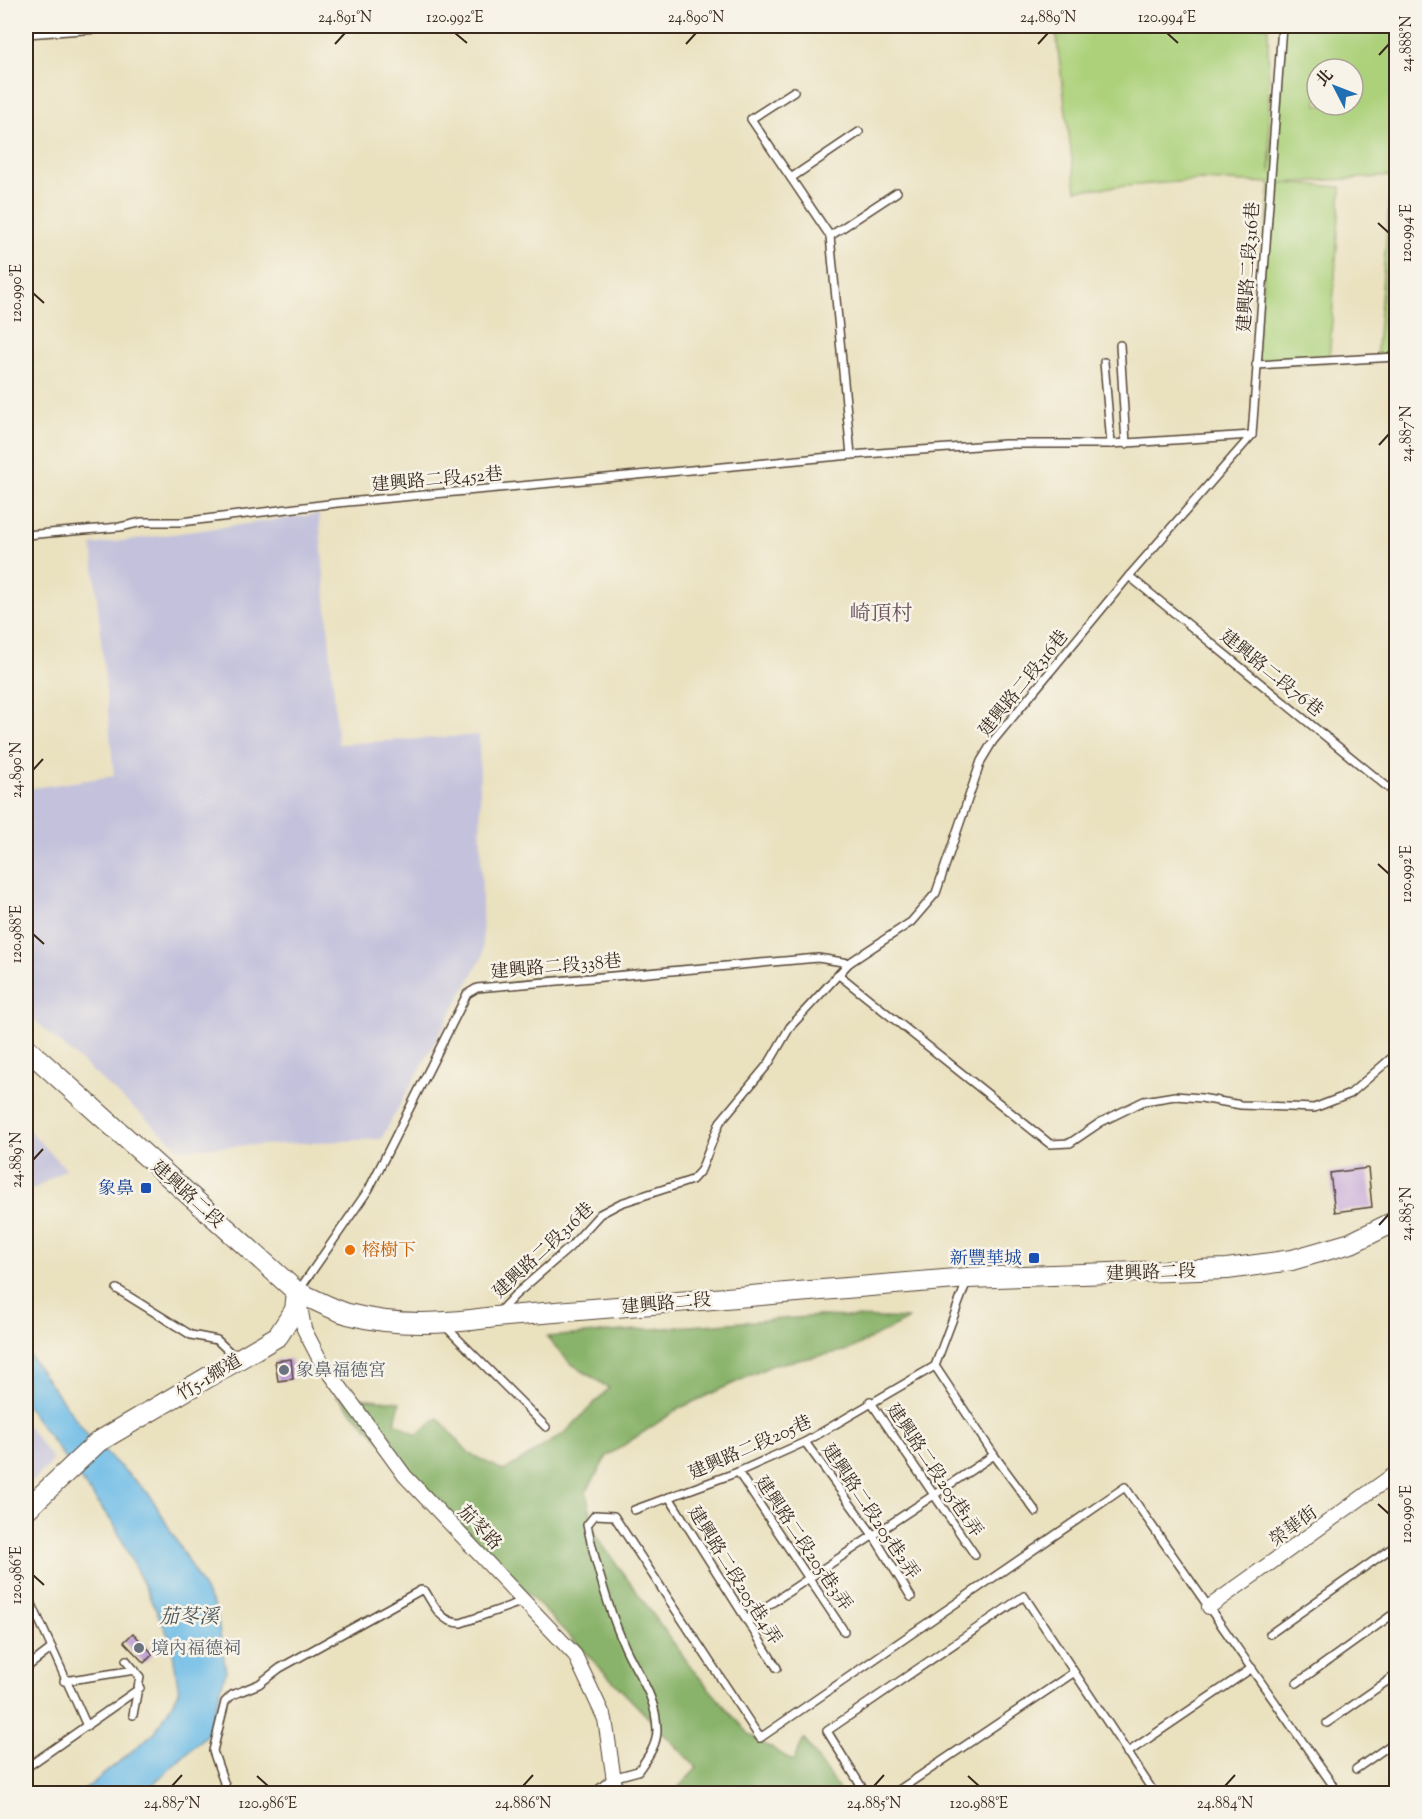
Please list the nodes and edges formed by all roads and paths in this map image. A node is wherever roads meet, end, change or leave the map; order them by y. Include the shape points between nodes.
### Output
1 (140, 26) edge
2 (1282, 26) edge
3 (26, 34) edge
4 (794, 92) dead end
5 (859, 132) dead end
6 (791, 178) junction
7 (897, 192) dead end
8 (830, 236) junction
9 (1120, 345) dead end
10 (1396, 357) edge
11 (1104, 362) dead end
12 (1256, 365) junction
13 (1252, 435) junction
14 (1111, 444) junction
15 (1126, 444) junction
16 (851, 455) junction
17 (26, 534) edge
18 (1129, 576) junction
19 (1396, 794) edge
20 (849, 963) junction
21 (839, 975) junction
22 (26, 1048) edge
23 (1396, 1054) edge
24 (1396, 1221) edge
25 (968, 1278) junction
26 (117, 1289) dead end
27 (297, 1292) junction
28 (495, 1317) junction
29 (444, 1324) junction
30 (237, 1359) junction
31 (935, 1366) junction
32 (870, 1401) junction
33 (546, 1427) dead end
34 (805, 1442) junction
35 (994, 1455) junction
36 (738, 1472) junction
37 (1396, 1473) edge
38 (935, 1494) junction
39 (669, 1497) junction
40 (26, 1510) edge
41 (634, 1510) dead end
42 (1036, 1512) dead end
43 (873, 1535) junction
44 (1396, 1545) edge
45 (975, 1555) dead end
46 (809, 1578) junction
47 (26, 1590) edge
48 (911, 1598) dead end
49 (526, 1600) junction
50 (1209, 1607) junction
51 (1396, 1612) edge
52 (746, 1620) junction
53 (844, 1631) dead end
54 (1270, 1634) dead end
55 (52, 1648) junction
56 (126, 1660) dead end
57 (26, 1668) edge
58 (777, 1668) dead end
59 (1252, 1668) junction
60 (135, 1670) junction
61 (1073, 1673) junction
62 (1396, 1675) edge
63 (64, 1681) junction
64 (1297, 1683) dead end
65 (140, 1688) junction
66 (133, 1715) dead end
67 (1327, 1723) dead end
68 (87, 1726) junction
69 (1396, 1741) edge
70 (1127, 1753) junction
71 (26, 1768) edge
72 (1356, 1769) dead end
73 (612, 1778) junction
74 (1153, 1793) edge
75 (228, 1794) edge
76 (593, 1794) edge
77 (604, 1794) edge
78 (616, 1794) edge
79 (866, 1794) edge
80 (893, 1794) edge
81 (1339, 1794) edge

1 - 3 lane
2 - 12 lane, 建興路二段316巷
4 - 6 lane via 751,119
5 - 6 lane
6 - 8 lane
7 - 8 lane
8 - 16 lane
9 - 15 lane
10 - 12 lane
11 - 14 lane
12 - 13 lane, 建興路二段316巷
13 - 15 lane, 建興路二段452巷
13 - 18 lane, 建興路二段316巷
14 - 15 lane, 建興路二段452巷
14 - 16 lane, 建興路二段452巷 via 1005,444
16 - 17 lane, 建興路二段452巷
18 - 19 lane, 建興路二段76巷
18 - 20 lane, 建興路二段316巷 via 993,741 981,761 936,893 911,922
20 - 21 lane, 建興路二段316巷
20 - 27 lane, 建興路二段338巷 via 818,958 477,988 467,994 369,1189
21 - 23 lane via 1050,1144 1070,1143 1144,1101 1165,1098 1314,1108 1350,1094
21 - 28 lane, 建興路二段316巷 via 790,1027 769,1063 729,1108 701,1170 692,1180 621,1203 600,1214
22 - 27 street, 建興路二段
24 - 25 street, 建興路二段 via 1331,1249 1292,1260 1227,1269
25 - 28 street, 建興路二段
25 - 31 lane
26 - 30 lane via 191,1335 217,1340
27 - 29 street, 建興路二段 via 347,1313 396,1322
27 - 30 street, 竹5-1鄉道 via 295,1310 278,1336
27 - 49 street, 茄苳路 via 304,1329 319,1358 405,1476
28 - 29 street, 建興路二段
29 - 33 lane
30 - 40 street, 竹5-1鄉道 via 98,1442
31 - 32 lane, 建興路二段205巷
31 - 35 lane
32 - 34 lane, 建興路二段205巷
32 - 38 lane, 建興路二段205巷1弄
34 - 36 lane, 建興路二段205巷
34 - 43 lane, 建興路二段205巷2弄
35 - 38 lane
35 - 42 lane
36 - 39 lane, 建興路二段205巷
36 - 46 lane, 建興路二段205巷3弄
37 - 50 street, 榮華街
38 - 43 lane
38 - 45 lane, 建興路二段205巷1弄
39 - 41 lane, 建興路二段205巷
39 - 52 lane, 建興路二段205巷4弄
43 - 46 lane
43 - 48 lane, 建興路二段205巷2弄
44 - 54 lane
46 - 52 lane
46 - 53 lane, 建興路二段205巷3弄
47 - 55 lane
49 - 73 street, 茄苳路 via 575,1655 590,1683 605,1719
49 - 75 lane via 452,1623 443,1619 421,1590 280,1668 259,1684 232,1695 225,1702 213,1751
50 - 59 lane
50 - 73 lane via 1125,1487 760,1738 614,1516 595,1515 587,1525 599,1576 622,1643 645,1681 657,1731 654,1748 638,1771
51 - 64 lane
52 - 58 lane, 建興路二段205巷4弄
55 - 57 lane
55 - 63 lane
56 - 60 lane
59 - 70 lane
59 - 81 lane
60 - 63 lane
60 - 65 lane
61 - 70 lane
61 - 79 lane via 1024,1596 827,1731
61 - 80 lane
62 - 67 lane
63 - 68 lane
65 - 66 lane
65 - 68 lane
68 - 71 lane
69 - 72 lane
70 - 74 lane
73 - 76 lane
73 - 77 lane
73 - 78 street, 茄苳路

